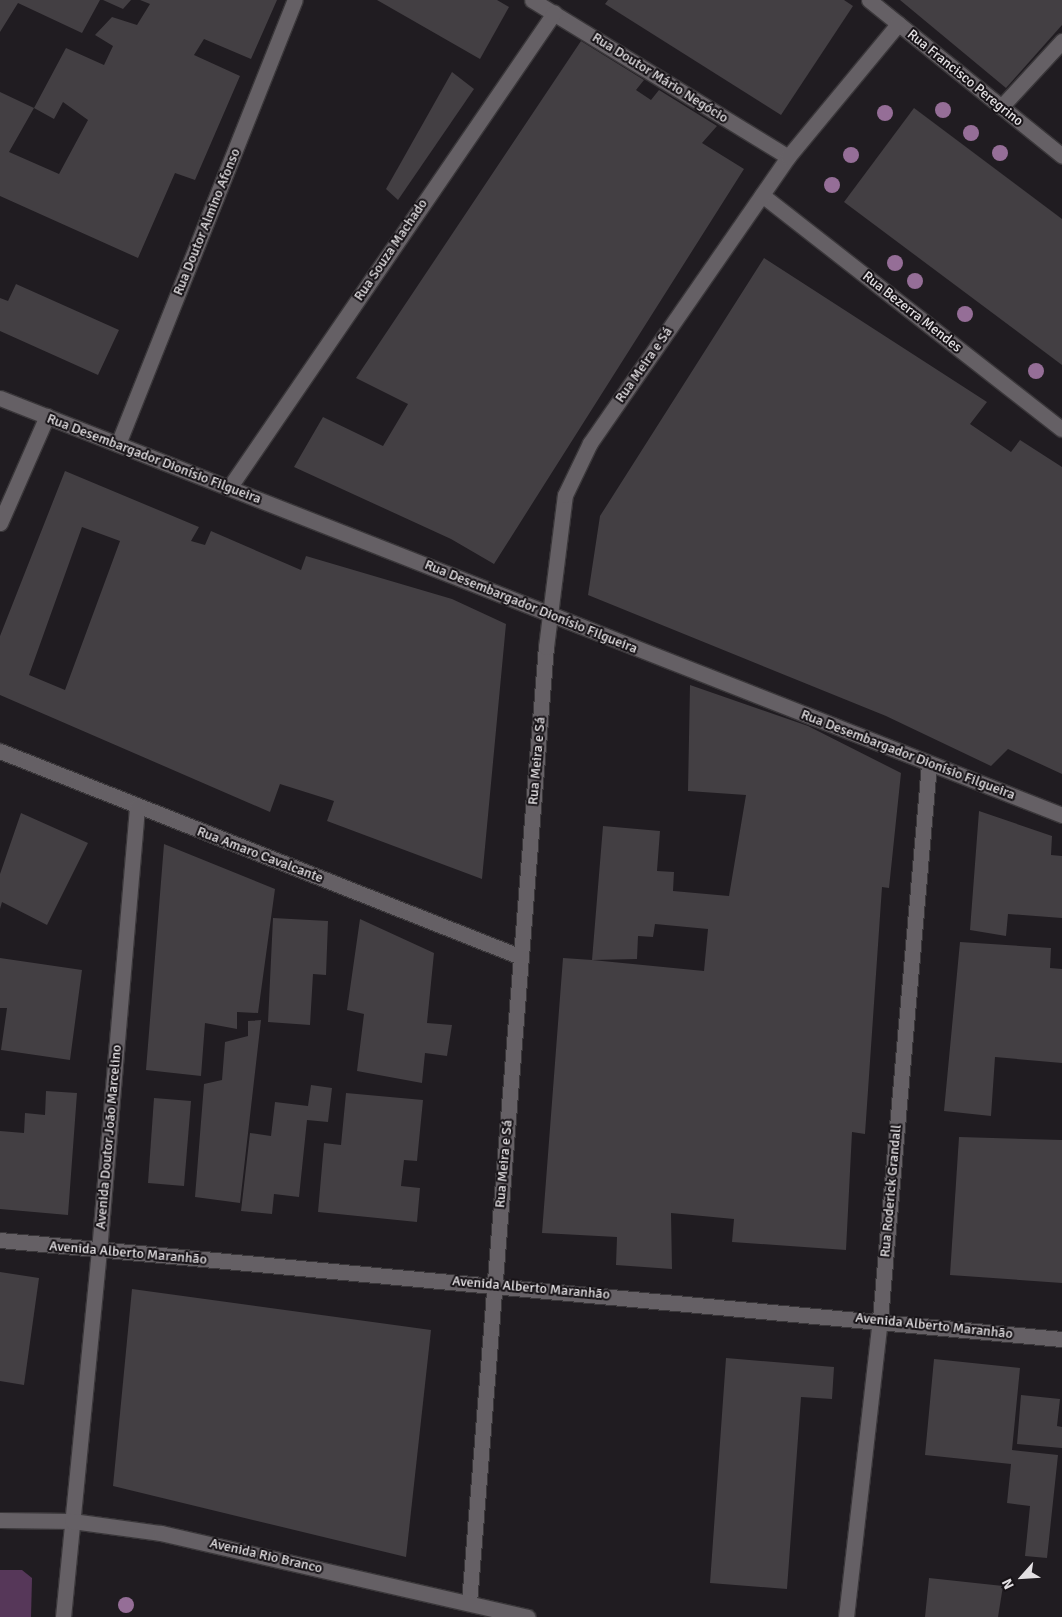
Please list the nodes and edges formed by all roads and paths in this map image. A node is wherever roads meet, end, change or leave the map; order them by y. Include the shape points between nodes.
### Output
1 (295, 0) edge
2 (532, 0) edge
3 (868, 0) edge
4 (554, 13) junction
5 (898, 24) junction
6 (1062, 41) edge
7 (1001, 107) junction
8 (1062, 156) edge
9 (788, 157) junction
10 (762, 195) junction
11 (0, 398) edge
12 (47, 416) junction
13 (1062, 429) edge
14 (118, 444) junction
15 (229, 488) junction
16 (0, 523) edge
17 (550, 614) junction
18 (0, 751) edge
19 (929, 765) junction
20 (137, 807) junction
21 (1062, 815) edge
22 (521, 957) junction
23 (0, 1240) edge
24 (99, 1251) junction
25 (495, 1284) junction
26 (880, 1319) junction
27 (1062, 1339) edge
28 (0, 1520) edge
29 (72, 1521) junction
30 (469, 1603) junction
31 (63, 1617) edge
32 (528, 1617) edge
33 (846, 1617) edge

1 - 14 street, Rua Doutor Almino Afonso
2 - 4 street, Rua Doutor Mário Negócio
3 - 5 street, Rua Francisco Peregrino
4 - 9 street, Rua Doutor Mário Negócio
4 - 15 street, Rua Souza Machado
5 - 7 street, Rua Francisco Peregrino
5 - 9 street, Rua Meira e Sá
6 - 7 street
7 - 8 street, Rua Francisco Peregrino
9 - 10 street, Rua Meira e Sá
10 - 13 street, Rua Bezerra Mendes
10 - 17 street, Rua Meira e Sá via 590,443 565,495
11 - 12 street, Rua Desembargador Dionísio Filgueira
12 - 14 street, Rua Desembargador Dionísio Filgueira
12 - 16 street
14 - 15 street, Rua Desembargador Dionísio Filgueira
15 - 17 street, Rua Desembargador Dionísio Filgueira
17 - 19 street, Rua Desembargador Dionísio Filgueira
17 - 22 street, Rua Meira e Sá
18 - 20 street, Rua Amaro Cavalcante
19 - 21 street, Rua Desembargador Dionísio Filgueira
19 - 26 street, Rua Roderick Grandall
20 - 22 street, Rua Amaro Cavalcante
20 - 24 street, Avenida Doutor João Marcelino
22 - 25 street, Rua Meira e Sá
23 - 24 street, Avenida Alberto Maranhão
24 - 25 street, Avenida Alberto Maranhão
24 - 29 street, Avenida Doutor João Marcelino
25 - 26 street, Avenida Alberto Maranhão
25 - 30 street, Rua Meira e Sá
26 - 27 street, Avenida Alberto Maranhão
26 - 33 street, Rua Roderick Grandall
28 - 29 street, Avenida Rio Branco
29 - 30 street, Avenida Rio Branco via 161,1533
29 - 31 street, Avenida Doutor João Marcelino
30 - 32 street, Avenida Rio Branco

